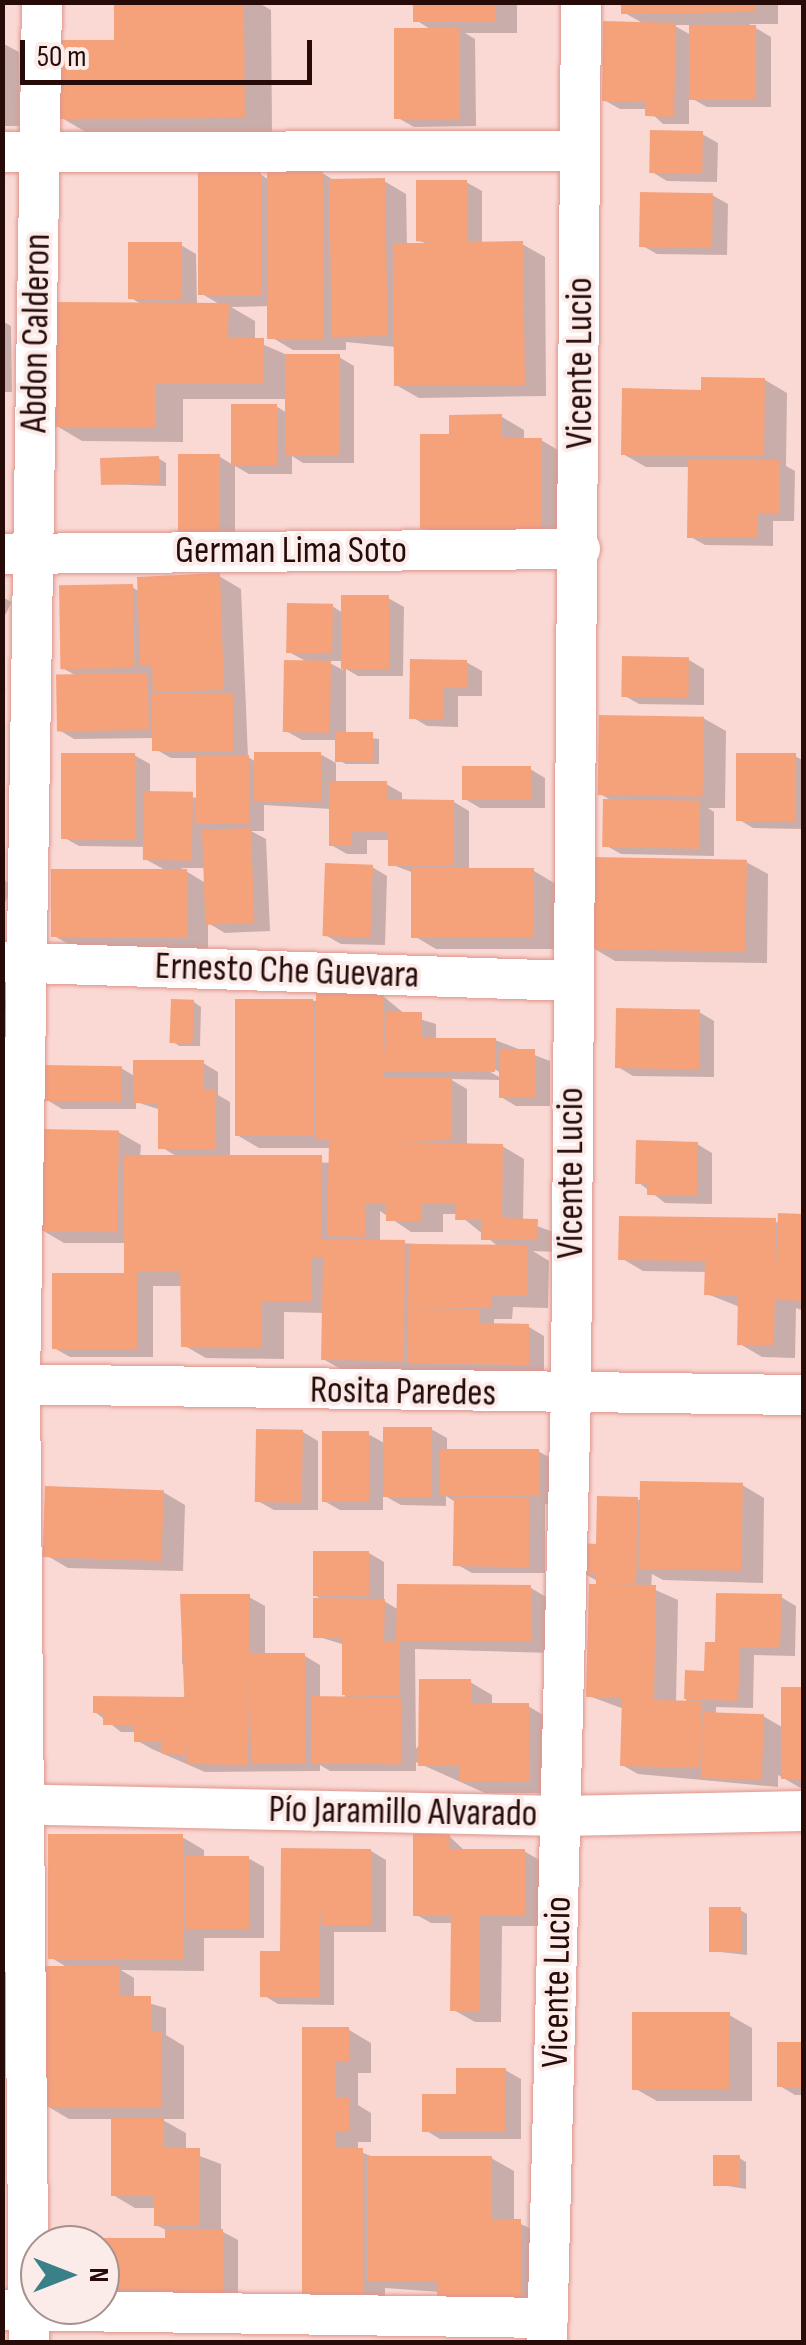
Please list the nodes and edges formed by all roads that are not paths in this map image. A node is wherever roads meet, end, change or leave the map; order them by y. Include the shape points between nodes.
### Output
1 (42, 2) edge
2 (581, 2) edge
3 (580, 150) junction
4 (21, 153) edge
5 (580, 549) junction
6 (17, 554) edge
7 (14, 962) edge
8 (571, 980) junction
9 (11, 1384) edge
10 (571, 1396) junction
11 (804, 1396) edge
12 (15, 1804) edge
13 (804, 1812) edge
14 (561, 1816) junction
15 (20, 2235) edge
16 (120, 2323) edge
17 (548, 2330) edge

1 - 4 street, Abdon Calderon
2 - 3 street, Vicente Lucio
3 - 4 street
3 - 5 street, Vicente Lucio
4 - 6 street, Abdon Calderon
5 - 6 street, German Lima Soto
5 - 8 street, Vicente Lucio
6 - 7 street, Abdon Calderon
7 - 8 street, Ernesto Che Guevara
7 - 9 street, Abdon Calderon
8 - 10 street, Vicente Lucio
9 - 10 street, Rosita Paredes
9 - 12 street, Abdon Calderon
10 - 11 street, Rosita Paredes
10 - 14 street, Vicente Lucio
12 - 14 street, Pío Jaramillo Alvarado
12 - 15 street, Abdon Calderon
13 - 14 street, Pío Jaramillo Alvarado
14 - 17 street, Vicente Lucio
16 - 17 street

